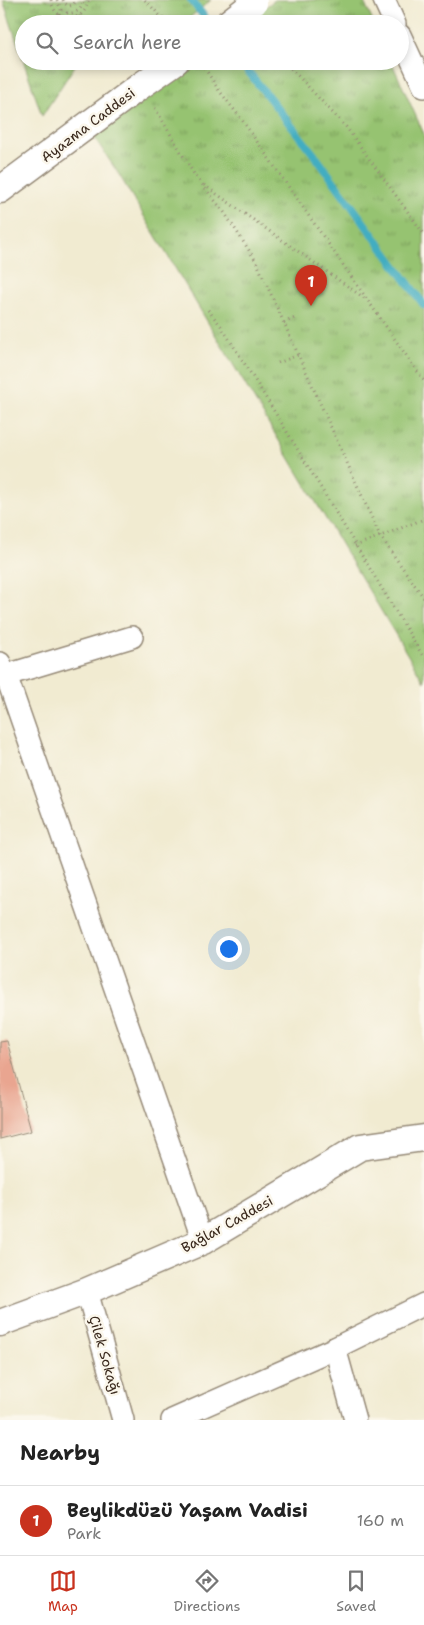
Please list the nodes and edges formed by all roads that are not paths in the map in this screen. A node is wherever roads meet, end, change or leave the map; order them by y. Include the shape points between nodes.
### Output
1 (384, 0) edge
2 (256, 1) edge
3 (238, 15) edge
4 (391, 15) edge
5 (409, 54) edge
6 (163, 70) edge
7 (424, 87) edge
8 (0, 190) edge
9 (132, 636) dead end
10 (2, 672) edge
11 (424, 1138) edge
12 (203, 1241) junction
13 (87, 1291) junction
14 (424, 1304) edge
15 (0, 1323) edge
16 (336, 1348) junction
17 (123, 1420) edge
18 (172, 1420) edge
19 (355, 1420) edge

1 - 4 street
2 - 3 street, bridge
5 - 7 street
6 - 8 street, Ayazma Caddesi
9 - 10 street
10 - 12 street
11 - 12 street, Bağlar Caddesi via 360,1148
12 - 13 street, Bağlar Caddesi
13 - 15 street, Bağlar Caddesi
13 - 17 street, Çilek Sokağı
14 - 16 street
16 - 18 street
16 - 19 street

